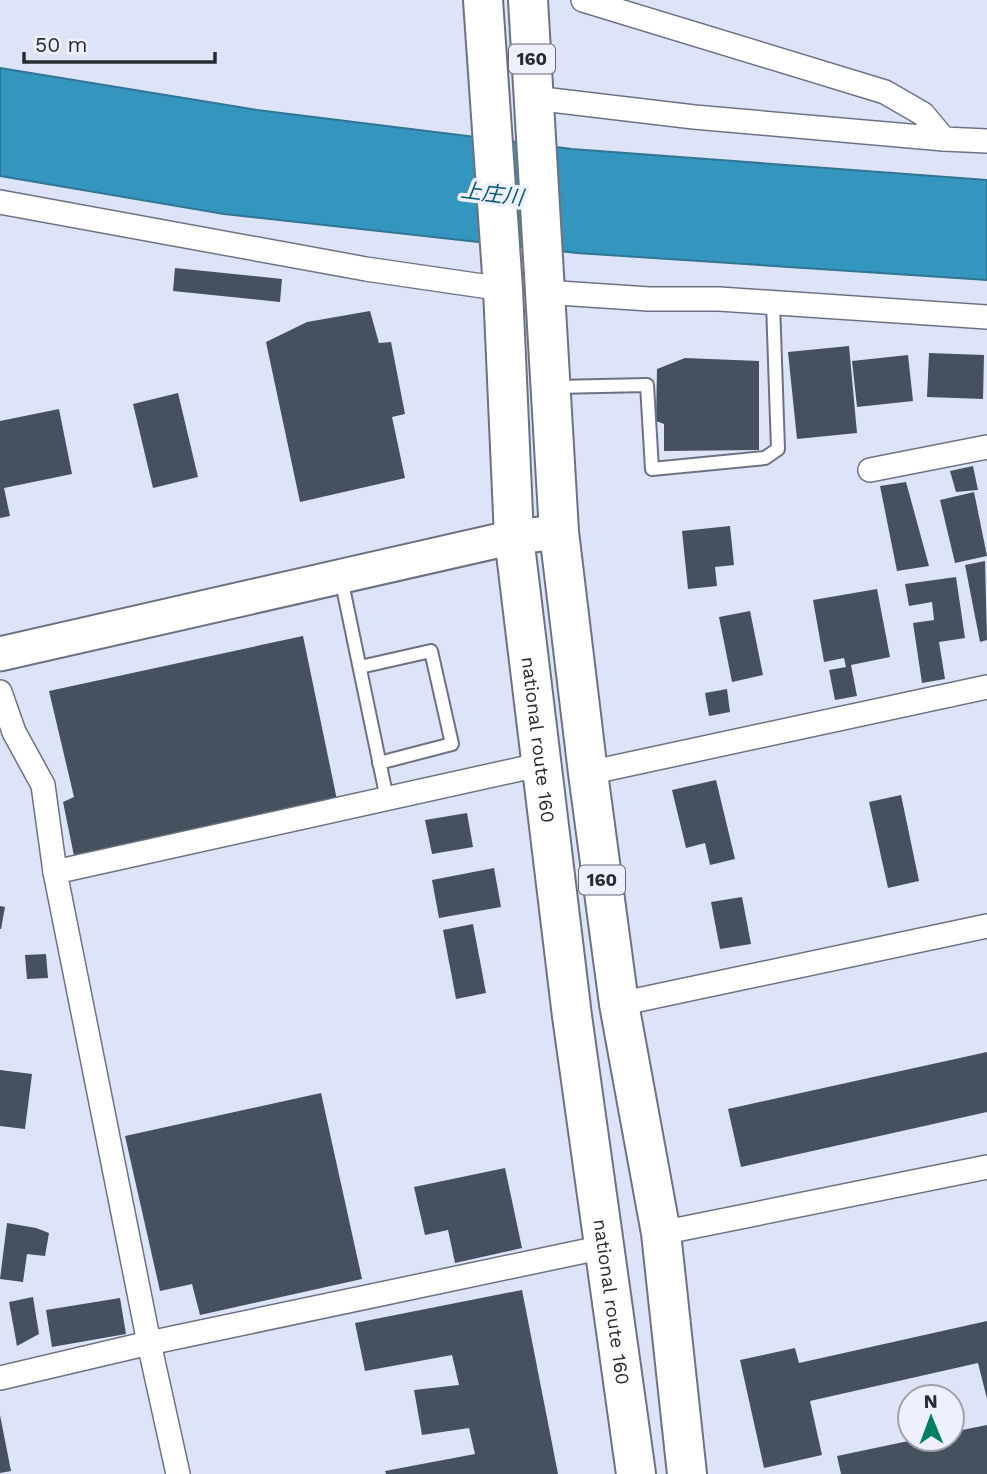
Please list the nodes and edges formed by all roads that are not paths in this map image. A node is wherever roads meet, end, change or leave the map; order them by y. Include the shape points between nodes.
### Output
1 (483, 0) edge
2 (528, 0) edge
3 (583, 0) edge
4 (535, 108) junction
5 (943, 139) junction
6 (987, 141) edge
7 (0, 202) edge
8 (544, 288) junction
9 (503, 289) junction
10 (774, 303) junction
11 (987, 317) edge
12 (550, 387) junction
13 (987, 447) edge
14 (870, 470) dead end
15 (559, 531) junction
16 (514, 537) junction
17 (341, 577) junction
18 (0, 654) edge
19 (360, 667) junction
20 (987, 687) edge
21 (0, 692) edge
22 (379, 762) junction
23 (543, 764) junction
24 (588, 773) junction
25 (387, 799) junction
26 (55, 872) junction
27 (987, 926) edge
28 (619, 1003) junction
29 (987, 1167) edge
30 (661, 1233) junction
31 (604, 1247) junction
32 (149, 1343) junction
33 (0, 1378) edge
34 (178, 1474) edge
35 (636, 1474) edge
36 (687, 1474) edge

1 - 9 highway, national route 160 / 160
2 - 4 highway, 160
3 - 5 street via 885,92 923,114
4 - 5 street
4 - 8 highway, 160
5 - 6 street
7 - 9 street via 366,269
8 - 10 street via 649,299
8 - 12 highway, 160
9 - 16 highway, national route 160 / 160
10 - 11 street
10 - 12 lane via 778,449 765,458 652,469 647,384
12 - 15 highway, 160
13 - 14 street
15 - 16 street
15 - 24 highway, 160
16 - 17 street
16 - 23 highway, national route 160 / 160
17 - 18 street
17 - 19 lane
19 - 22 lane
19 - 22 lane via 431,651 452,744
20 - 24 street
21 - 26 street via 14,732 43,785
22 - 25 lane
23 - 25 street
23 - 31 highway, national route 160 / 160
24 - 28 highway, 160
25 - 26 street
26 - 32 street
27 - 28 street
28 - 30 highway, 160
29 - 30 street
30 - 36 highway, 160
31 - 32 street
31 - 35 highway, national route 160 / 160
32 - 33 street
32 - 34 street

